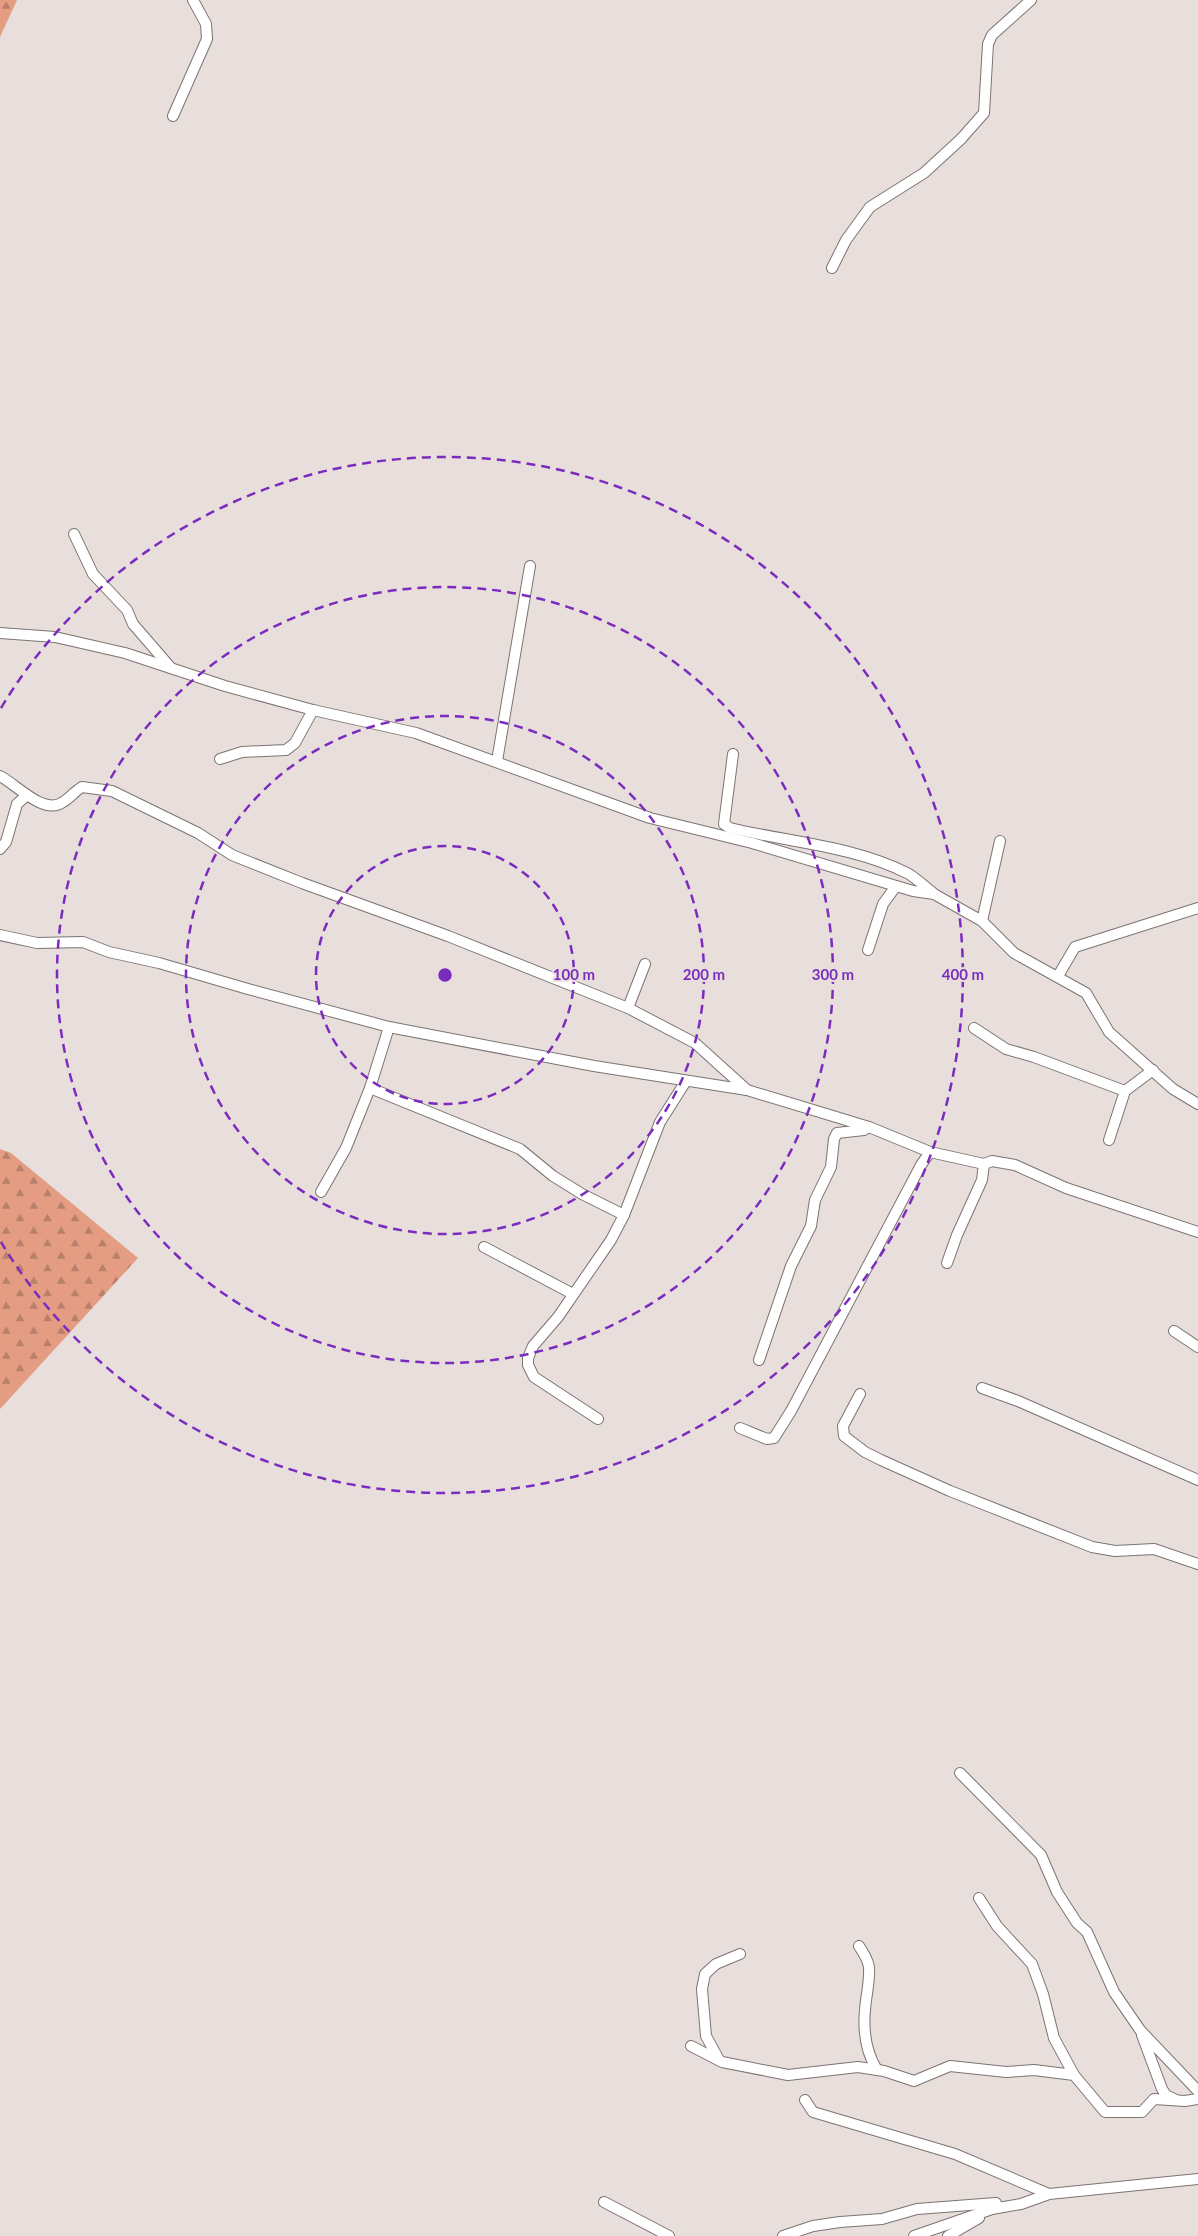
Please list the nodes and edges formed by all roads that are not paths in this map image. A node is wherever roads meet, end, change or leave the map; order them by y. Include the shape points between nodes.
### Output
1 (193, 0) edge
2 (1031, 0) edge
3 (173, 116) dead end
4 (832, 268) dead end
5 (74, 534) dead end
6 (530, 566) dead end
7 (0, 633) edge
8 (172, 668) junction
9 (313, 710) junction
10 (733, 754) dead end
11 (220, 759) dead end
12 (497, 761) junction
13 (0, 776) edge
14 (27, 795) junction
15 (772, 838) junction
16 (1000, 841) dead end
17 (752, 843) junction
18 (0, 849) edge
19 (896, 886) junction
20 (934, 894) junction
21 (1198, 908) edge
22 (982, 921) junction
23 (0, 934) edge
24 (868, 950) dead end
25 (645, 964) dead end
26 (1058, 976) junction
27 (628, 1008) junction
28 (389, 1027) junction
29 (974, 1028) dead end
30 (1153, 1070) junction
31 (686, 1081) junction
32 (370, 1088) junction
33 (747, 1090) junction
34 (1125, 1091) junction
35 (1198, 1104) edge
36 (869, 1127) junction
37 (1109, 1140) dead end
38 (930, 1152) junction
39 (984, 1164) junction
40 (321, 1192) dead end
41 (624, 1215) junction
42 (1198, 1232) edge
43 (484, 1247) dead end
44 (946, 1263) dead end
45 (573, 1294) junction
46 (1174, 1331) dead end
47 (1198, 1347) edge
48 (759, 1360) dead end
49 (982, 1388) dead end
50 (860, 1394) dead end
51 (598, 1419) dead end
52 (740, 1428) dead end
53 (1198, 1480) edge
54 (1198, 1564) edge
55 (960, 1773) dead end
56 (979, 1898) dead end
57 (859, 1946) dead end
58 (740, 1954) dead end
59 (1140, 2030) junction
60 (691, 2046) dead end
61 (719, 2060) junction
62 (877, 2070) junction
63 (1074, 2075) junction
64 (1198, 2091) edge
65 (1198, 2099) edge
66 (805, 2100) dead end
67 (1176, 2100) junction
68 (1198, 2179) edge
69 (1049, 2194) junction
70 (604, 2202) dead end
71 (992, 2209) junction
72 (669, 2236) edge
73 (783, 2236) edge
74 (914, 2236) edge
75 (948, 2236) edge

1 - 3 street via 206,24 207,38
2 - 4 street via 992,35 988,44 984,114 924,173 870,208 846,240
5 - 8 street via 93,574 127,610 133,624
6 - 12 street
7 - 8 street via 55,637
8 - 9 street
9 - 11 street via 294,743 286,750 242,752
9 - 12 street via 416,733
10 - 15 street via 724,824
12 - 17 street via 650,818
13 - 14 street
14 - 18 street via 17,804 6,842
14 - 27 street via 49,805 62,804 82,787 112,791 198,833 232,855
15 - 17 street
15 - 20 street via 829,848 876,861 910,875
16 - 22 street
17 - 19 street
19 - 20 street
19 - 24 street via 883,904
20 - 22 street
21 - 26 street via 1075,947
22 - 26 street via 1014,953
23 - 28 street via 37,943 84,942 109,952
25 - 27 street
26 - 30 street via 1086,993 1109,1032
27 - 33 street via 695,1043
28 - 31 street
28 - 32 street
29 - 34 street via 1006,1049
30 - 34 street
30 - 35 street
31 - 33 street
31 - 41 street via 660,1122
32 - 40 street via 350,1140
32 - 41 street via 520,1149 553,1176
33 - 36 street
34 - 37 street
36 - 38 street
36 - 48 street via 837,1133 834,1139 831,1167 816,1200 811,1226 792,1266
38 - 39 street
38 - 52 street via 774,1438 767,1440
39 - 42 street via 992,1161 1015,1164 1066,1188
39 - 44 street via 982,1180
41 - 45 street via 611,1240
43 - 45 street
45 - 51 street via 533,1346 528,1364 534,1377
46 - 47 street
49 - 53 street
50 - 54 street via 844,1426 844,1436 865,1452 1092,1548 1115,1551 1154,1549
55 - 59 street via 1040,1855 1057,1892 1077,1923 1087,1932 1114,1992
56 - 63 street via 997,1926 1032,1964 1054,2038
57 - 62 street via 868,1965 869,1988 865,2010 868,2056
58 - 61 street via 716,1964 705,1974 702,1990 706,2036
59 - 64 street
59 - 67 street via 1162,2089
60 - 61 street
61 - 62 street via 788,2075 858,2066
62 - 63 street via 914,2081 950,2066
63 - 67 street via 1105,2112 1142,2112 1154,2099
65 - 67 street
66 - 69 street via 813,2112 955,2154
68 - 69 street
69 - 71 street via 1021,2204
69 - 73 street via 813,2226
70 - 72 street
71 - 74 street
71 - 75 street

